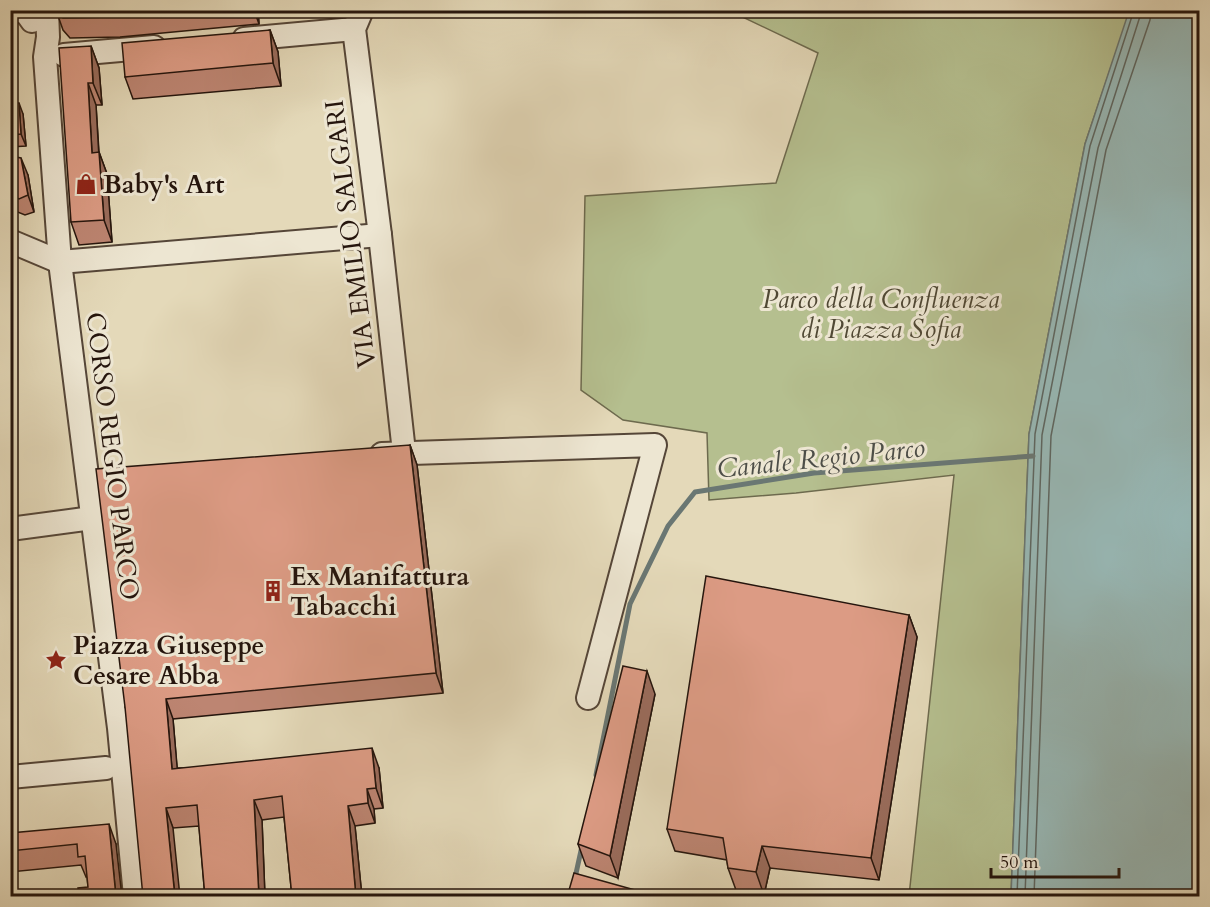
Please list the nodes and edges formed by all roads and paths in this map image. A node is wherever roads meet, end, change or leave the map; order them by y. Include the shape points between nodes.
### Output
1 (32, 13) edge
2 (358, 20) edge
3 (219, 41) edge
4 (172, 45) edge
5 (45, 57) junction
6 (380, 235) junction
7 (10, 241) edge
8 (60, 261) junction
9 (404, 452) junction
10 (358, 455) edge
11 (92, 518) junction
12 (10, 529) edge
13 (588, 698) dead end
14 (106, 768) dead end
15 (10, 777) edge
16 (135, 897) edge

1 - 5 street, CORSO REGIO PARCO via 48,37
2 - 3 street
2 - 6 street, VIA EMILIO SALGARI
4 - 5 street
5 - 8 street, CORSO REGIO PARCO
6 - 8 street
6 - 9 street, VIA EMILIO SALGARI
7 - 8 street
8 - 11 street, CORSO REGIO PARCO via 97,476
9 - 10 street
9 - 13 street via 655,445
11 - 12 street
11 - 16 street, CORSO REGIO PARCO via 119,728
14 - 15 street

